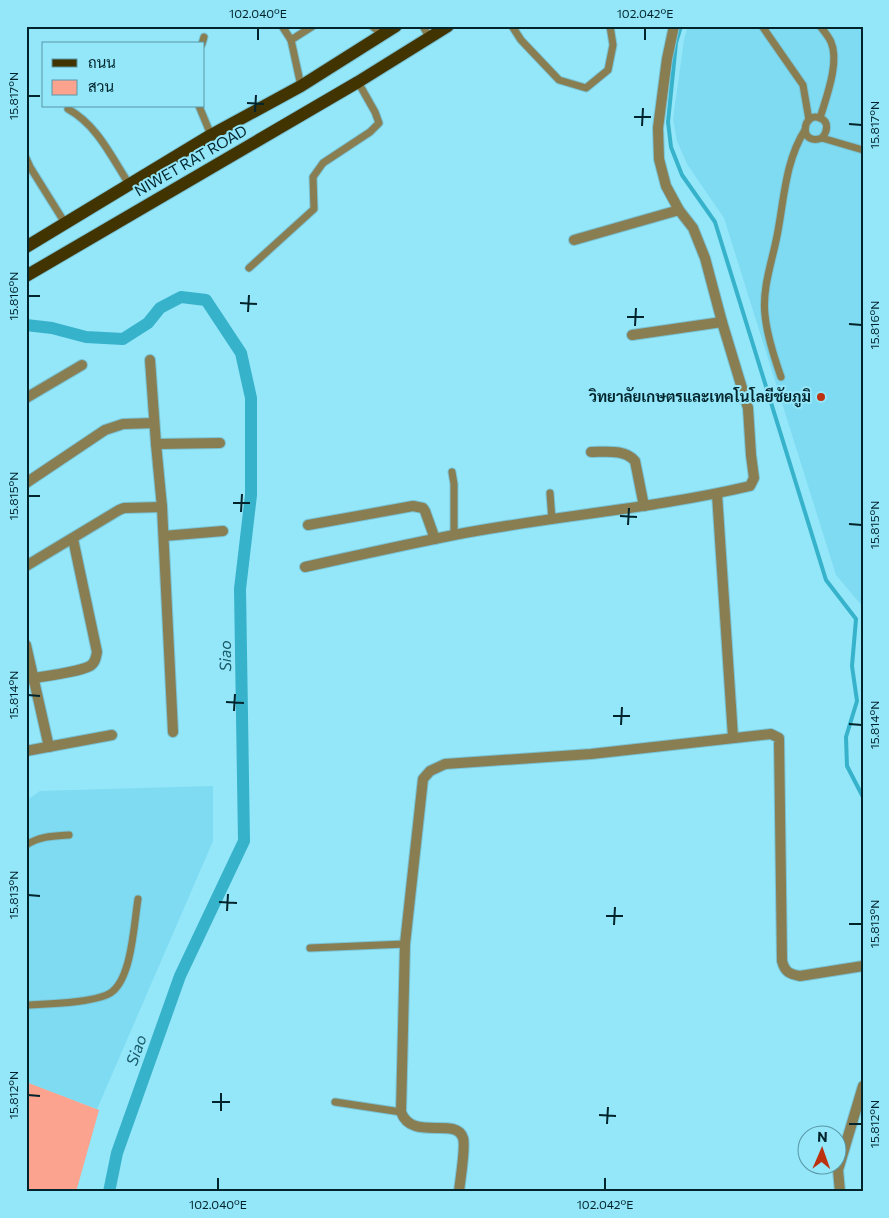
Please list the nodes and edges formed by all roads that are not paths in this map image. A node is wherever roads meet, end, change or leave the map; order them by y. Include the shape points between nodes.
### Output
1 (282, 26) edge
2 (313, 26) edge
3 (372, 26) edge
4 (396, 26) edge
5 (448, 26) edge
6 (512, 26) edge
7 (610, 26) edge
8 (674, 26) edge
9 (762, 26) edge
10 (820, 26) edge
11 (426, 32) edge
12 (383, 35) junction
13 (291, 40) junction
14 (358, 82) junction
15 (301, 86) junction
16 (68, 108) dead end
17 (200, 108) edge
18 (820, 118) junction
19 (809, 120) junction
20 (805, 130) junction
21 (211, 135) junction
22 (822, 138) junction
23 (863, 150) edge
24 (26, 158) edge
25 (129, 184) junction
26 (678, 210) junction
27 (64, 223) junction
28 (574, 240) dead end
29 (26, 247) edge
30 (249, 268) dead end
31 (26, 276) edge
32 (722, 322) junction
33 (632, 335) dead end
34 (150, 360) dead end
35 (82, 365) dead end
36 (781, 377) dead end
37 (26, 398) edge
38 (154, 423) junction
39 (220, 443) dead end
40 (156, 444) junction
41 (591, 452) dead end
42 (452, 472) dead end
43 (26, 483) edge
44 (550, 493) dead end
45 (717, 494) junction
46 (644, 506) junction
47 (162, 507) junction
48 (552, 520) junction
49 (308, 525) dead end
50 (223, 531) dead end
51 (454, 535) junction
52 (164, 536) junction
53 (74, 539) junction
54 (435, 539) junction
55 (26, 566) edge
56 (305, 567) dead end
57 (26, 645) edge
58 (30, 679) edge
59 (173, 732) dead end
60 (112, 735) dead end
61 (733, 738) junction
62 (49, 747) junction
63 (26, 751) edge
64 (69, 835) dead end
65 (26, 845) edge
66 (138, 899) dead end
67 (405, 944) junction
68 (310, 948) dead end
69 (863, 966) edge
70 (26, 1005) edge
71 (863, 1086) edge
72 (335, 1102) dead end
73 (401, 1112) junction
74 (459, 1192) edge
75 (840, 1192) edge

1 - 13 lane
2 - 13 lane
3 - 12 lane
4 - 12 main road, NIWET RAT ROAD
5 - 11 main road, NIWET RAT ROAD
6 - 7 lane via 559,80 586,88 608,70 613,45
8 - 26 street via 658,128 659,159 666,186
9 - 19 lane via 803,85
10 - 18 lane via 832,42 834,57
11 - 14 main road, NIWET RAT ROAD
12 - 15 main road, NIWET RAT ROAD
13 - 15 lane
14 - 30 lane via 379,123 323,163 313,177 314,210
14 - 31 main road, NIWET RAT ROAD
15 - 21 main road, NIWET RAT ROAD
16 - 25 lane via 92,127
17 - 21 lane
18 - 19 lane
18 - 22 lane via 827,128
19 - 20 lane
20 - 22 lane via 811,139
20 - 36 lane via 796,144 790,167 766,287 764,313
21 - 25 main road, NIWET RAT ROAD
22 - 23 lane
24 - 27 lane
25 - 27 main road, NIWET RAT ROAD
26 - 28 street
26 - 32 street via 693,228 705,258
27 - 29 main road, NIWET RAT ROAD
32 - 33 street
32 - 45 street via 748,408 754,478 750,486
34 - 38 street
35 - 37 street
38 - 40 street
38 - 43 street via 123,424 105,430
39 - 40 street
40 - 47 street
41 - 46 street via 631,456 635,461
42 - 51 lane
44 - 48 lane
45 - 46 street
45 - 61 street
46 - 48 street
47 - 52 street
47 - 53 street via 124,508
48 - 51 street
49 - 54 street via 413,506 423,508
50 - 52 street
51 - 54 street
52 - 59 street
53 - 55 street
53 - 58 street via 97,652 95,661 92,666
54 - 56 street
57 - 58 street
58 - 62 street
60 - 62 street
61 - 67 street via 591,754 444,764 430,771 423,779
61 - 69 street via 771,734 779,738 784,969 800,976
62 - 63 street
64 - 65 lane via 35,839
66 - 70 lane via 129,957 121,982 112,992 93,999
67 - 68 lane
67 - 73 street
71 - 75 street via 838,1170
72 - 73 lane
73 - 74 street via 413,1126 461,1133 464,1143

